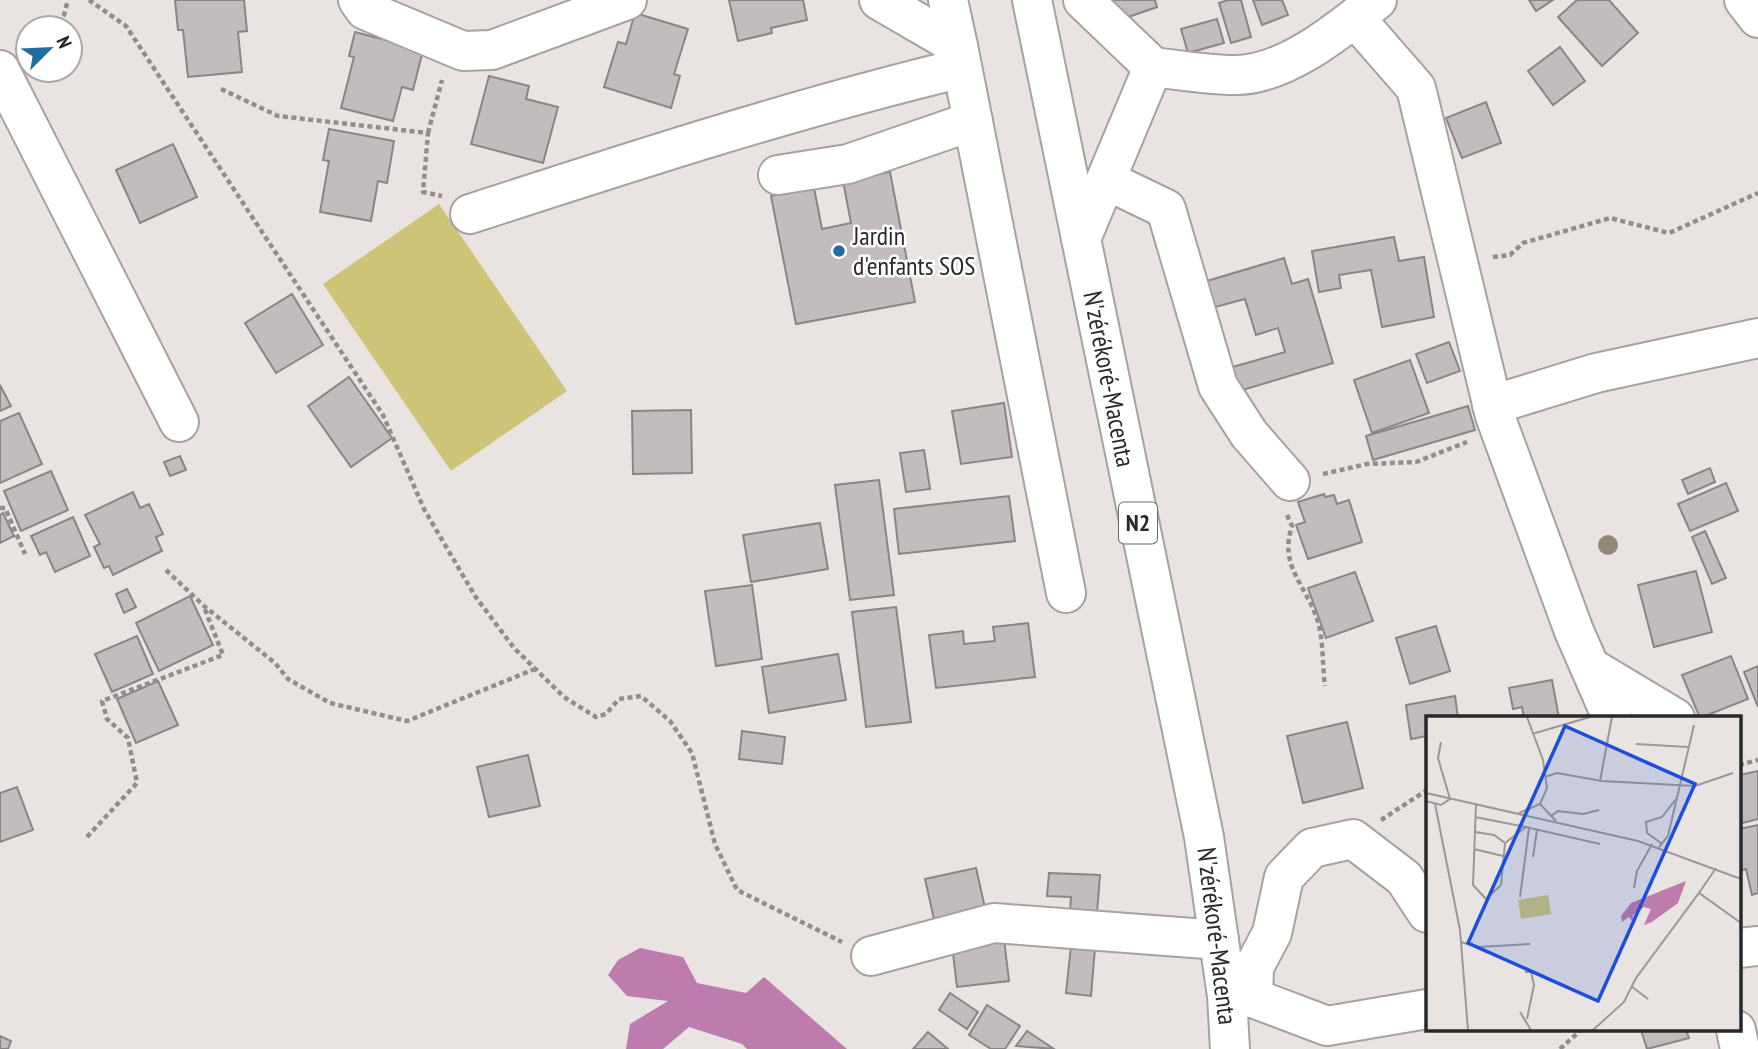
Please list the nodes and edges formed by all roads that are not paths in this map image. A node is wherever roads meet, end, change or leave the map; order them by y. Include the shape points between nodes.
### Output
1 (358, 0) edge
2 (626, 0) edge
3 (878, 0) edge
4 (947, 0) edge
5 (1032, 0) edge
6 (1083, 0) edge
7 (1744, 0) edge
8 (1366, 9) edge
9 (1758, 18) edge
10 (960, 57) junction
11 (1153, 67) junction
12 (0, 70) edge
13 (973, 121) junction
14 (778, 175) dead end
15 (1106, 180) junction
16 (470, 214) road end
17 (1081, 239) junction
18 (1758, 338) edge
19 (1492, 405) junction
20 (179, 422) dead end
21 (1290, 481) road end
22 (1066, 593) dead end
23 (1590, 667) junction
24 (1611, 716) edge
25 (1672, 716) edge
26 (1426, 911) edge
27 (1219, 940) junction
28 (1758, 946) edge
29 (1740, 948) edge
30 (871, 956) road end
31 (1240, 997) junction
32 (1426, 1009) edge
33 (1230, 1049) edge

1 - 2 main road via 365,10 463,51 492,50
3 - 10 main road
4 - 10 main road
5 - 17 main road, N'zérékoré-Macenta / N2
6 - 11 main road
7 - 9 main road
8 - 11 main road via 1282,65 1237,76
8 - 19 main road via 1416,88
10 - 13 main road
10 - 16 main road
11 - 15 main road
12 - 20 main road
13 - 14 main road via 848,164
13 - 22 main road
15 - 17 main road
15 - 21 main road via 1166,209 1218,386 1249,434
17 - 27 main road, N'zérékoré-Macenta / N2 via 1204,837
18 - 19 main road via 1596,373
19 - 23 main road
23 - 24 main road
23 - 25 main road
26 - 31 main road via 1404,878 1353,839 1312,848 1284,877 1272,933
27 - 30 main road via 994,923
27 - 31 main road, N'zérékoré-Macenta / N2
28 - 29 main road
31 - 32 main road via 1327,1026
31 - 33 main road, N'zérékoré-Macenta / N2

